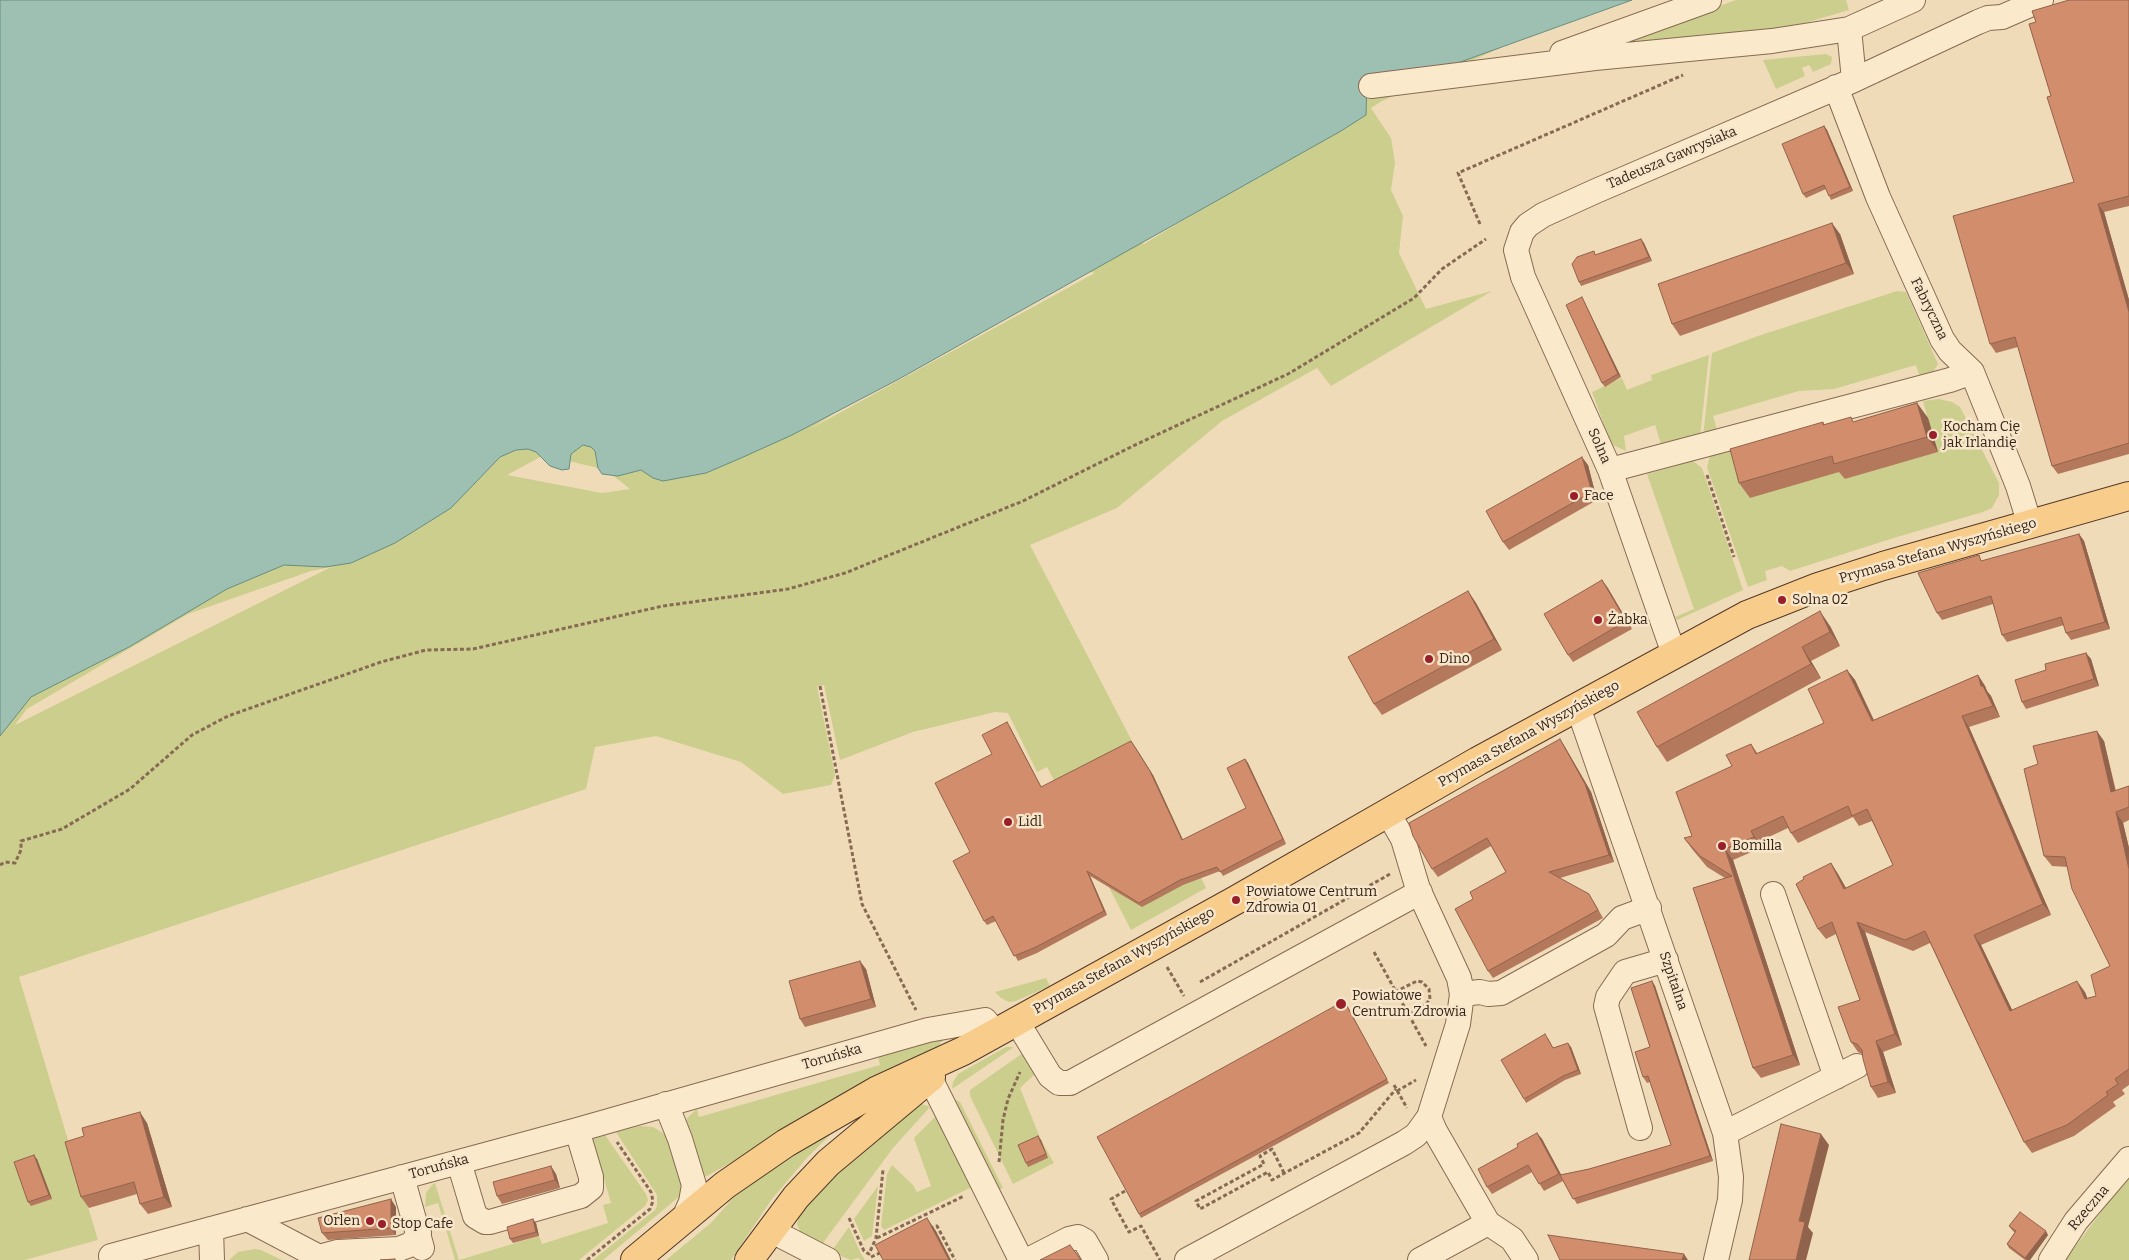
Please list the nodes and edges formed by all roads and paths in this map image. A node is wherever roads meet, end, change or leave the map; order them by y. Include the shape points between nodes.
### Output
1 (1709, 0) edge
2 (1913, 0) edge
3 (2041, 0) edge
4 (1849, 29) junction
5 (1516, 68) junction
6 (1690, 72) dead end
7 (1845, 84) junction
8 (1371, 86) dead end
9 (1480, 224) dead end
10 (1486, 239) dead end
11 (1517, 242) joint
12 (1972, 372) junction
13 (1610, 470) junction
14 (1707, 476) dead end
15 (2129, 496) edge
16 (2030, 524) junction
17 (1734, 558) dead end
18 (1674, 654) junction
19 (820, 686) dead end
20 (1578, 707) junction
21 (1388, 813) junction
22 (1411, 862) junction
23 (0, 865) edge
24 (1420, 892) junction
25 (1773, 894) dead end
26 (1649, 908) junction
27 (1374, 952) dead end
28 (1666, 960) junction
29 (1165, 963) dead end
30 (1199, 983) dead end
31 (1395, 992) junction
32 (1462, 994) junction
33 (1187, 1000) dead end
34 (917, 1012) dead end
35 (1408, 1014) junction
36 (1006, 1026) junction
37 (1426, 1047) dead end
38 (1034, 1050) junction
39 (1857, 1066) dead end
40 (927, 1073) junction
41 (1836, 1077) junction
42 (1418, 1079) dead end
43 (666, 1104) junction
44 (1429, 1116) junction
45 (1640, 1128) dead end
46 (577, 1130) junction
47 (1726, 1133) junction
48 (2129, 1159) edge
49 (459, 1162) junction
50 (998, 1168) dead end
51 (883, 1170) dead end
52 (1284, 1173) junction
53 (402, 1177) junction
54 (644, 1180) dead end
55 (985, 1186) junction
56 (1125, 1191) edge
57 (849, 1218) dead end
58 (247, 1219) junction
59 (683, 1220) junction
60 (1488, 1222) junction
61 (212, 1229) junction
62 (770, 1230) junction
63 (929, 1230) edge
64 (419, 1233) junction
65 (876, 1238) junction
66 (890, 1249) edge
67 (111, 1256) dead end
68 (871, 1257) dead end
69 (322, 1258) edge
70 (212, 1260) edge
71 (417, 1260) edge
72 (587, 1260) edge
73 (634, 1260) edge
74 (749, 1260) edge
75 (828, 1260) edge
76 (955, 1260) edge
77 (1021, 1260) edge
78 (1028, 1260) edge
79 (1096, 1260) edge
80 (1160, 1260) edge
81 (1187, 1260) edge
82 (1420, 1260) edge
83 (1526, 1260) edge
84 (1716, 1260) edge
85 (2050, 1260) edge

1 - 5 street
2 - 4 street
3 - 7 street, Tadeusza Gawrysiaka via 2002,17 1978,22
4 - 5 street via 1772,41
4 - 7 street, Fabryczna
5 - 8 street
6 - 9 path via 1458,173
7 - 11 street, Tadeusza Gawrysiaka via 1543,215 1528,224
7 - 12 street, Fabryczna via 1878,197 1942,339
10 - 23 path via 1442,268 1414,298 1288,374 1023,501 845,573 788,589 662,606 473,649 426,650 381,662 228,716 192,735 130,789 62,829 21,841 15,863
11 - 13 street, Solna via 1523,277
12 - 13 street
12 - 16 street, Fabryczna
13 - 18 street, Solna
14 - 17 path
15 - 16 main road, Prymasa Stefana Wyszyńskiego
16 - 18 main road, Prymasa Stefana Wyszyńskiego via 1818,586 1747,616
18 - 20 main road, Prymasa Stefana Wyszyńskiego
19 - 34 path via 862,904
20 - 21 main road, Prymasa Stefana Wyszyńskiego
20 - 26 street, Szpitalna
21 - 22 street via 1403,839
21 - 36 main road, Prymasa Stefana Wyszyńskiego
22 - 24 street
22 - 30 path
24 - 32 street via 1459,978
24 - 38 street via 1070,1083 1054,1080
25 - 41 street
26 - 28 street, Szpitalna
26 - 32 street via 1622,918 1606,936 1501,993
27 - 31 path
28 - 45 street via 1625,972 1608,997 1606,1006
28 - 47 street, Szpitalna
29 - 33 path
31 - 35 path
31 - 35 path via 1417,982 1422,982 1429,989 1427,1003
32 - 44 street via 1458,1024
35 - 37 path
36 - 38 street
36 - 40 main road, Prymasa Stefana Wyszyńskiego
36 - 43 street, Toruńska via 985,1020 928,1030
38 - 50 path via 1008,1099
39 - 41 street
40 - 55 street
40 - 59 main road, Prymasa Stefana Wyszyńskiego via 876,1091 786,1143
40 - 62 main road, Prymasa Stefana Wyszyńskiego via 828,1163
41 - 47 street
42 - 52 path via 1397,1090 1359,1133
43 - 46 street, Toruńska
43 - 59 street via 694,1185
44 - 60 street via 1434,1131
44 - 81 street via 1416,1135 1404,1143
46 - 49 street, Toruńska
46 - 49 street via 591,1177 591,1188 581,1196 490,1222 475,1216
47 - 84 street, Szpitalna via 1730,1200
48 - 85 street, Rzeczna via 2076,1221
49 - 53 street, Toruńska
51 - 65 path
52 - 52 path via 1272,1149 1260,1156 1264,1164 1196,1201 1200,1209 1268,1172 1272,1180
53 - 58 street, Toruńska
53 - 64 street
54 - 72 path via 653,1200 650,1209
55 - 65 path
55 - 77 street
56 - 80 path via 1111,1199 1129,1232 1141,1226
57 - 65 path via 864,1250 870,1254
58 - 61 street, Toruńska
58 - 69 street
59 - 73 main road, Prymasa Stefana Wyszyńskiego
60 - 82 street
60 - 83 street via 1512,1239
61 - 67 street, Toruńska
61 - 70 street
62 - 74 main road, Prymasa Stefana Wyszyńskiego
62 - 75 street
63 - 76 path via 937,1226
64 - 69 street via 412,1244 399,1249 337,1252
64 - 71 street via 422,1251
66 - 68 path
78 - 79 street via 1078,1237 1086,1241

